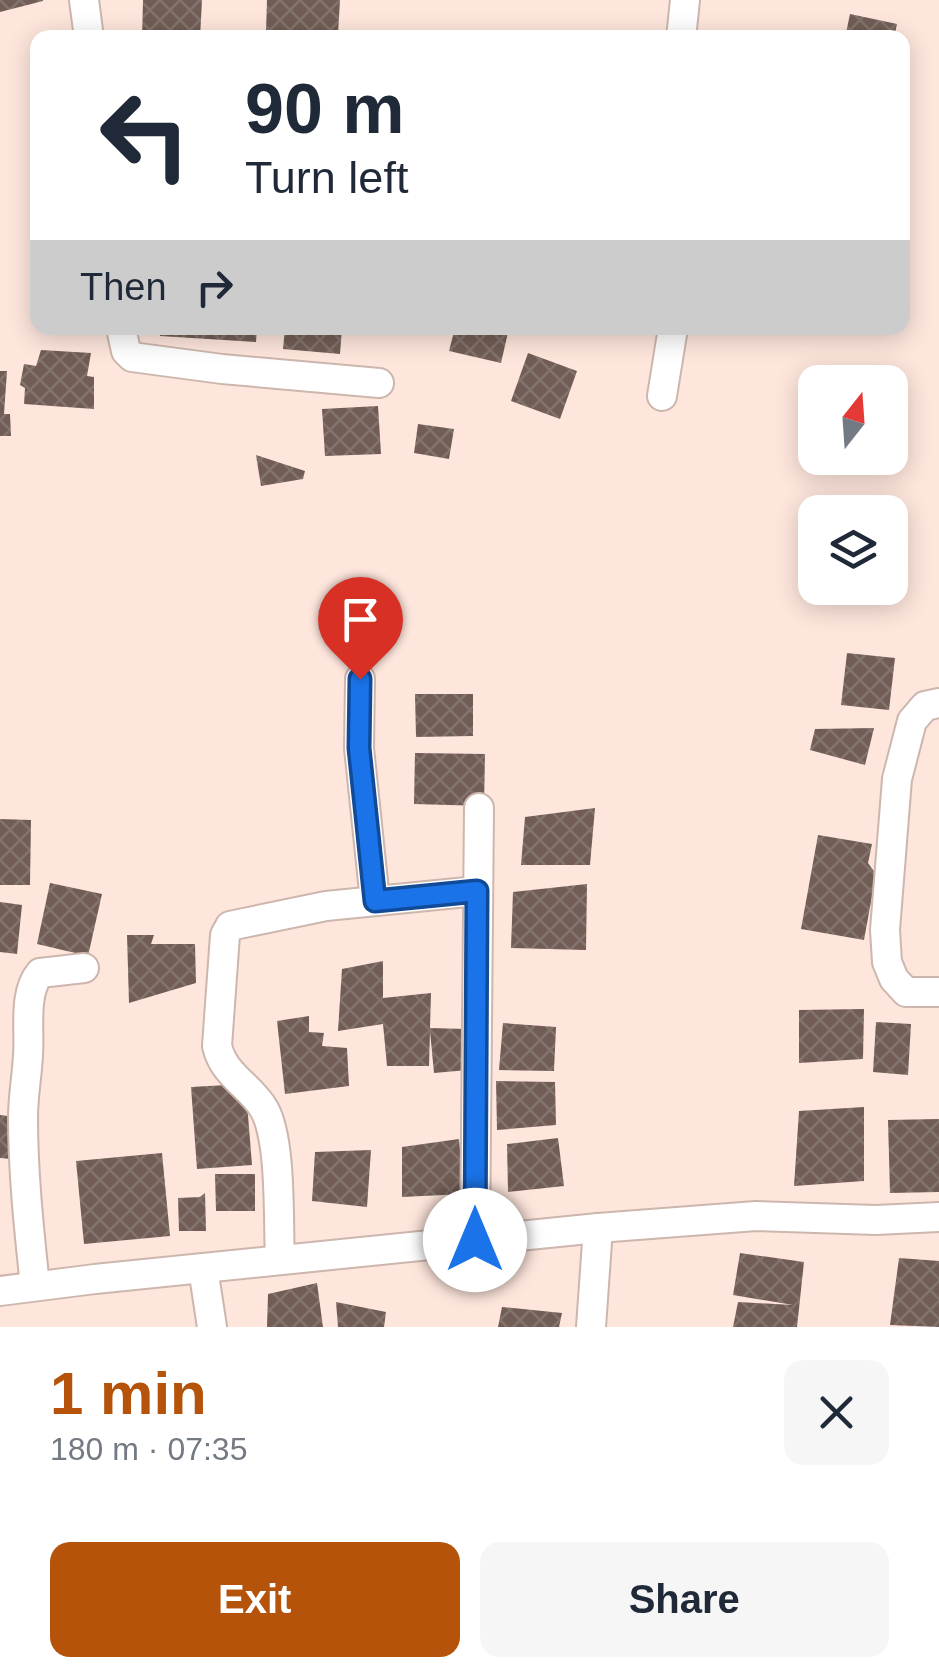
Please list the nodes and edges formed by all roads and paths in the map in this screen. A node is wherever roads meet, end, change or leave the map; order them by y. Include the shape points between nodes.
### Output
1 (84, 0) edge
2 (685, 0) edge
3 (89, 30) edge
4 (683, 30) edge
5 (123, 335) edge
6 (672, 335) edge
7 (379, 382) dead end
8 (662, 396) dead end
9 (360, 679) dead end
10 (939, 703) edge
11 (479, 808) dead end
12 (477, 891) junction
13 (375, 901) junction
14 (84, 968) dead end
15 (939, 992) edge
16 (939, 1217) edge
17 (598, 1228) junction
18 (475, 1240) junction
19 (280, 1260) junction
20 (203, 1268) junction
21 (35, 1286) junction
22 (0, 1291) edge
23 (212, 1327) edge
24 (591, 1327) edge

1 - 3 street
2 - 4 street
5 - 7 street via 132,357
6 - 8 street
9 - 13 street via 359,748
10 - 15 street via 912,721 897,779 885,930 894,979 906,992
11 - 12 street
12 - 13 street
12 - 18 street
13 - 19 street via 276,915 230,926 225,935 218,1046 229,1073 270,1125
14 - 21 street via 40,973 30,1000 23,1113
16 - 17 street via 756,1216
17 - 18 street
17 - 24 street
18 - 19 street
19 - 20 street
20 - 21 street
20 - 23 street
21 - 22 street

